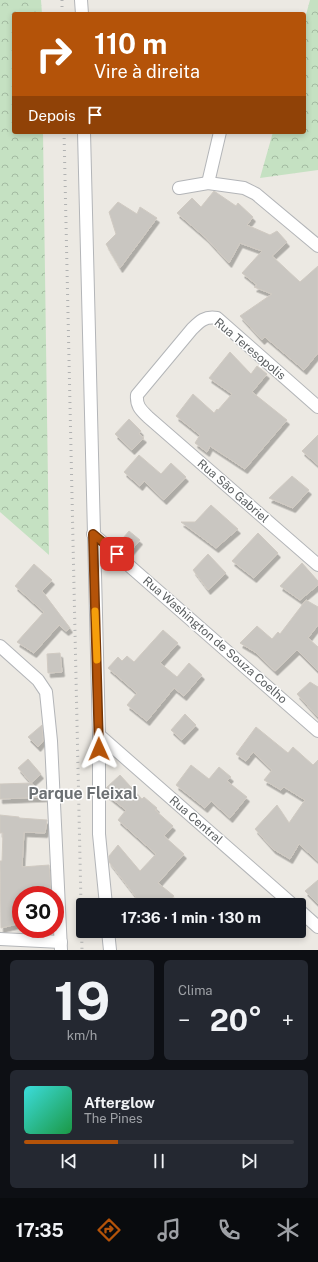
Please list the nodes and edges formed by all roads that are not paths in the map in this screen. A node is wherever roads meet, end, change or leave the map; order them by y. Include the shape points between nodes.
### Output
1 (81, 0) edge
2 (82, 12) edge
3 (84, 134) edge
4 (220, 134) edge
5 (208, 183) junction
6 (179, 188) dead end
7 (318, 246) edge
8 (318, 407) edge
9 (148, 417) joint
10 (93, 534) junction
11 (318, 565) edge
12 (0, 646) edge
13 (318, 731) edge
14 (99, 735) junction
15 (105, 898) edge
16 (285, 898) edge
17 (306, 916) edge
18 (318, 927) edge
19 (109, 938) edge
20 (0, 940) edge
21 (61, 946) edge
22 (110, 950) edge

1 - 2 street
3 - 10 street
4 - 5 street
5 - 6 street
5 - 7 street via 244,188 256,194
8 - 9 street, Rua Teresopolis via 217,318 210,317 200,321 192,329 137,395 136,402
9 - 11 street, Rua São Gabriel
10 - 13 street, Rua Washington de Souza Coelho
10 - 14 street
12 - 21 street via 28,670 46,692 51,741
14 - 15 street via 99,834
14 - 16 street, Rua Central
17 - 18 street
19 - 22 street
20 - 21 street

